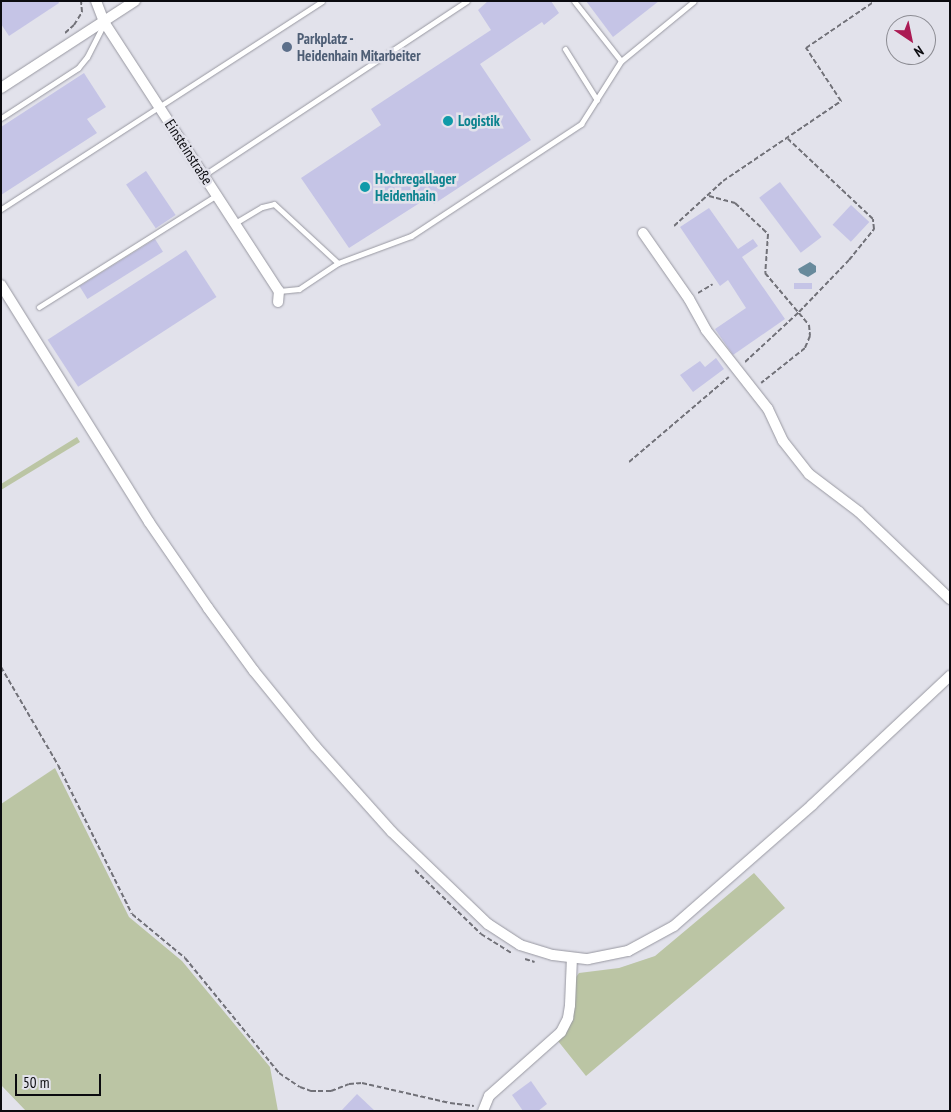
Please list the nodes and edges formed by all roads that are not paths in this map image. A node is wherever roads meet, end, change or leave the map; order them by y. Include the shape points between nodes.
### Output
1 (96, 1) edge
2 (135, 1) edge
3 (322, 1) edge
4 (467, 1) edge
5 (574, 1) edge
6 (694, 1) edge
7 (104, 22) junction
8 (565, 49) dead end
9 (621, 61) junction
10 (1, 88) edge
11 (598, 100) junction
12 (160, 108) junction
13 (1, 118) edge
14 (204, 175) junction
15 (217, 195) junction
16 (1, 210) edge
17 (235, 223) junction
18 (643, 233) dead end
19 (338, 263) junction
20 (1, 285) edge
21 (279, 296) joint
22 (39, 306) dead end
23 (950, 599) edge
24 (950, 676) edge
25 (572, 958) junction
26 (483, 1109) edge

1 - 7 street, Einsteinstraße
2 - 7 street
3 - 12 lane
4 - 14 lane
5 - 9 lane
6 - 9 lane
7 - 10 street
7 - 12 street, Einsteinstraße
7 - 13 lane via 78,68
8 - 11 lane
9 - 11 lane
11 - 19 lane via 580,124 410,236
12 - 14 street, Einsteinstraße
12 - 16 lane
14 - 15 street, Einsteinstraße
15 - 17 street, Einsteinstraße
15 - 22 lane
17 - 19 lane via 262,207 274,204
17 - 21 street, Einsteinstraße
18 - 23 street via 689,299 706,330 768,409 783,442 809,474 859,512
19 - 21 lane via 299,289
20 - 25 street via 202,601 315,746 392,832 488,924 520,945
24 - 25 street via 812,805 674,926 628,951 588,959
25 - 26 street via 570,1005 561,1032 500,1084

